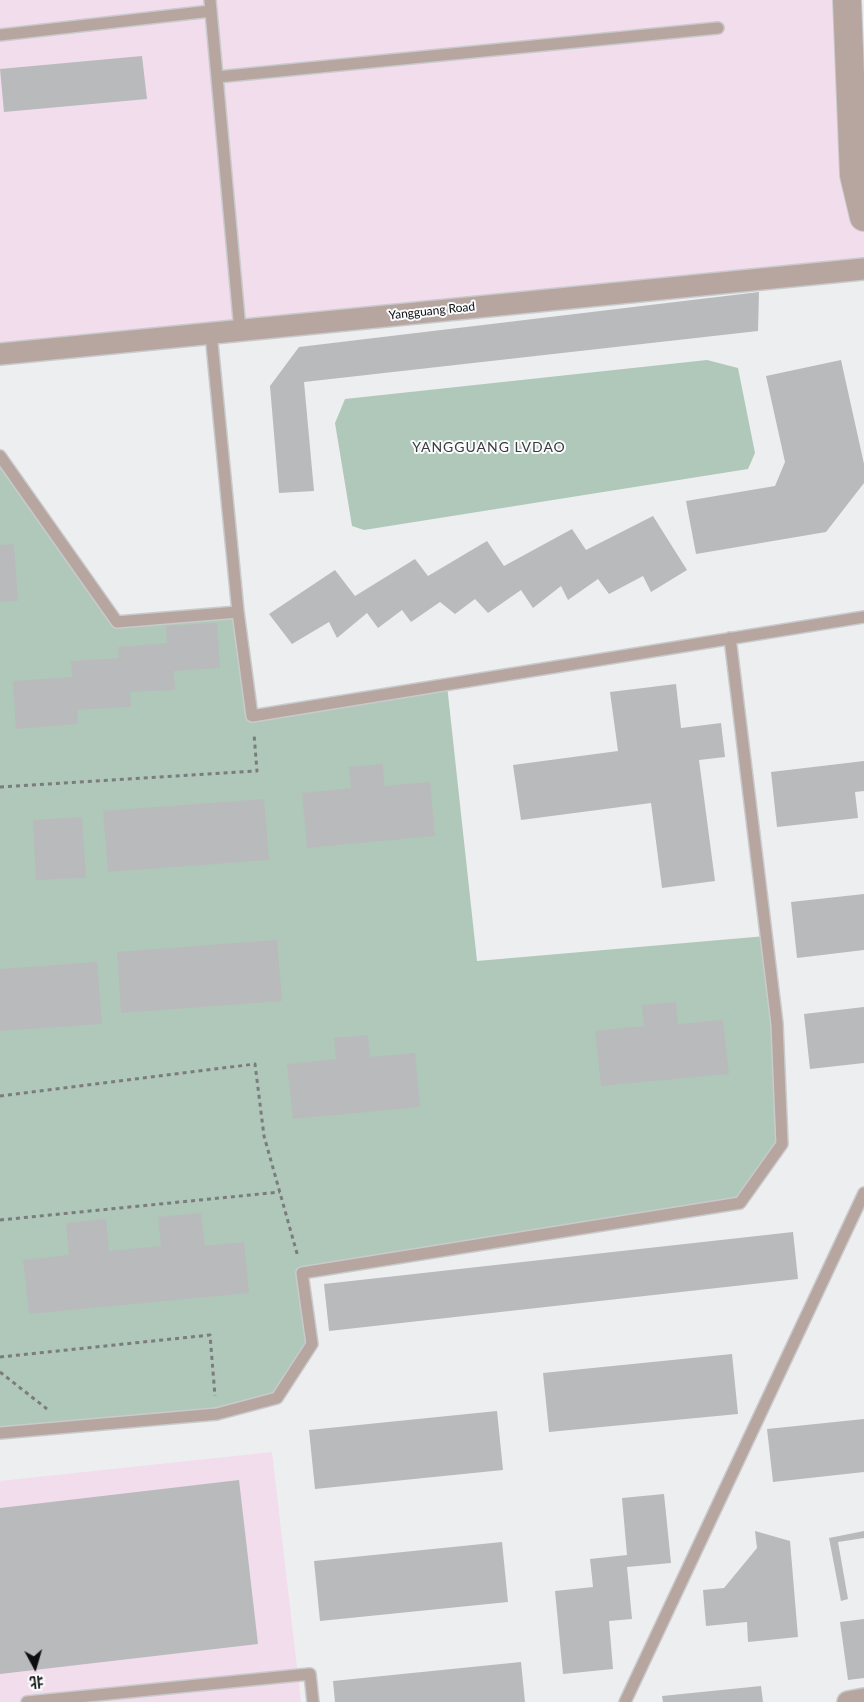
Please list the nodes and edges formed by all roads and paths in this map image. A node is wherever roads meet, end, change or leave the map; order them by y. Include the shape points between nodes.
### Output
1 (847, 0) edge
2 (210, 6) edge
3 (718, 28) dead end
4 (0, 35) edge
5 (217, 77) junction
6 (864, 217) edge
7 (864, 269) edge
8 (240, 330) junction
9 (211, 333) junction
10 (0, 354) edge
11 (0, 456) edge
12 (238, 612) junction
13 (864, 617) edge
14 (730, 638) junction
15 (252, 716) junction
16 (0, 787) edge
17 (0, 1096) edge
18 (280, 1192) junction
19 (864, 1193) edge
20 (0, 1220) edge
21 (302, 1274) junction
22 (0, 1357) edge
23 (0, 1372) edge
24 (216, 1414) junction
25 (70, 1427) junction
26 (0, 1433) edge
27 (864, 1699) edge
28 (27, 1702) edge
29 (313, 1702) edge
30 (625, 1702) edge
31 (848, 1702) edge

1 - 6 street via 854,174
2 - 4 lane
2 - 5 lane
3 - 5 lane
5 - 8 lane
7 - 8 street, Yangguang Road
8 - 9 street, Yangguang Road
9 - 10 street, Yangguang Road
9 - 12 lane
11 - 12 lane via 117,622
12 - 15 lane
13 - 14 lane
14 - 15 lane
14 - 21 lane via 777,1024 782,1144 740,1203
15 - 16 path via 257,771
17 - 18 path via 255,1064 264,1136
18 - 20 path
18 - 21 path
19 - 30 lane
21 - 24 lane via 312,1344 277,1398
22 - 24 path via 210,1335
23 - 25 path
24 - 25 lane
25 - 26 lane
27 - 31 street
28 - 29 lane via 310,1674

